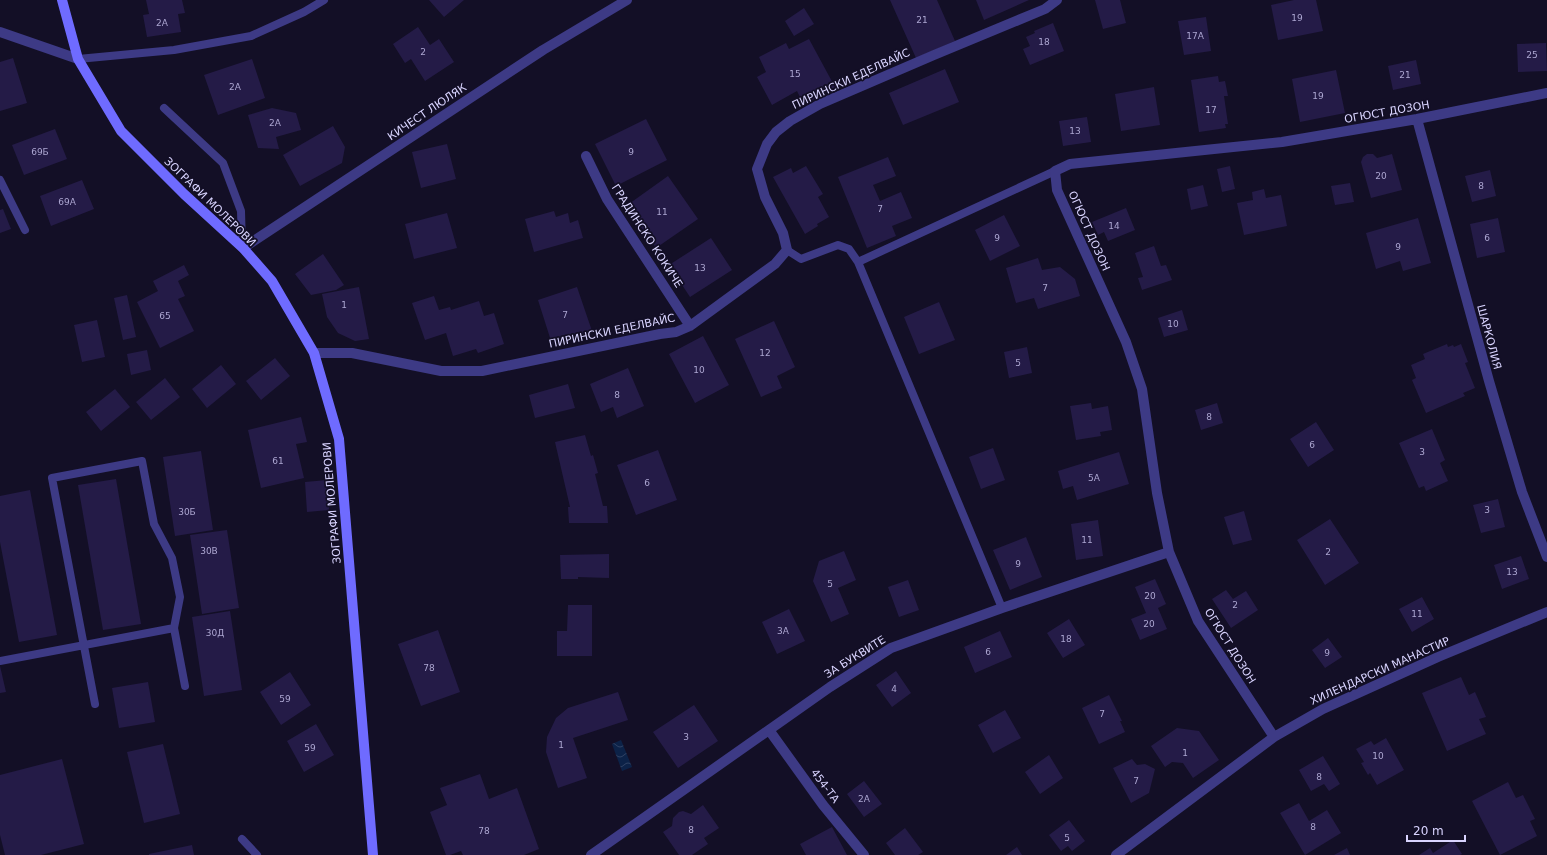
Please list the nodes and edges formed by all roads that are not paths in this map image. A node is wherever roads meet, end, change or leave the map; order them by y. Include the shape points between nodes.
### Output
1 (62, 0) edge
2 (324, 0) edge
3 (627, 0) edge
4 (1057, 0) edge
5 (0, 32) edge
6 (78, 59) junction
7 (1547, 93) edge
8 (164, 108) dead end
9 (1417, 120) junction
10 (586, 156) dead end
11 (1055, 171) junction
12 (0, 180) edge
13 (25, 230) dead end
14 (242, 248) junction
15 (787, 250) junction
16 (858, 262) junction
17 (690, 326) junction
18 (314, 353) junction
19 (1170, 552) junction
20 (1547, 557) edge
21 (1002, 608) junction
22 (1547, 612) edge
23 (174, 628) junction
24 (84, 645) junction
25 (0, 660) edge
26 (185, 686) dead end
27 (95, 704) dead end
28 (769, 730) junction
29 (1274, 737) junction
30 (242, 839) dead end
31 (258, 855) edge
32 (373, 855) edge
33 (591, 855) edge
34 (864, 855) edge
35 (1116, 855) edge

1 - 6 street, ЗОГРАФИ МОЛЕРОВИ
2 - 6 lane via 251,36 174,50
3 - 14 street, КИЧЕСТ ЛЮЛЯК via 543,50
4 - 15 street, ПИРИНСКИ ЕДЕЛВАЙС via 1045,9 820,104 776,132 767,144 757,169 765,197 783,233
5 - 6 street
6 - 14 street, ЗОГРАФИ МОЛЕРОВИ via 121,131
7 - 9 street, ОГЮСТ ДОЗОН
8 - 14 lane via 223,163 241,212
9 - 11 street, ОГЮСТ ДОЗОН via 1282,142 1070,164
9 - 20 street, ШАРКОЛИЯ via 1522,492
10 - 17 street, ГРАДИНСКО КОКИЧЕ via 607,199
11 - 16 lane
11 - 19 street, ОГЮСТ ДОЗОН via 1057,190 1126,342 1142,389 1157,493
12 - 13 lane
14 - 18 street, ЗОГРАФИ МОЛЕРОВИ via 272,281
15 - 16 lane via 801,259 838,246 849,249
15 - 17 street, ПИРИНСКИ ЕДЕЛВАЙС via 775,264
16 - 21 lane
17 - 18 street, ПИРИНСКИ ЕДЕЛВАЙС via 676,332 482,371 441,371 352,353
18 - 32 street, ЗОГРАФИ МОЛЕРОВИ via 339,438
19 - 21 street, ЗА БУКВИТЕ
19 - 29 street, ОГЮСТ ДОЗОН via 1198,621
21 - 28 street, ЗА БУКВИТЕ via 891,648
22 - 29 street, ХИЛЕНДАРСКИ МАНАСТИР via 1322,709
23 - 24 lane
23 - 24 lane via 180,596 172,558 154,524 142,461 52,478
23 - 26 lane
24 - 25 lane
24 - 27 lane
28 - 33 street, ЗА БУКВИТЕ
28 - 34 street, 454-ТА via 823,805
29 - 35 street, ХИЛЕНДАРСКИ МАНАСТИР
30 - 31 lane

